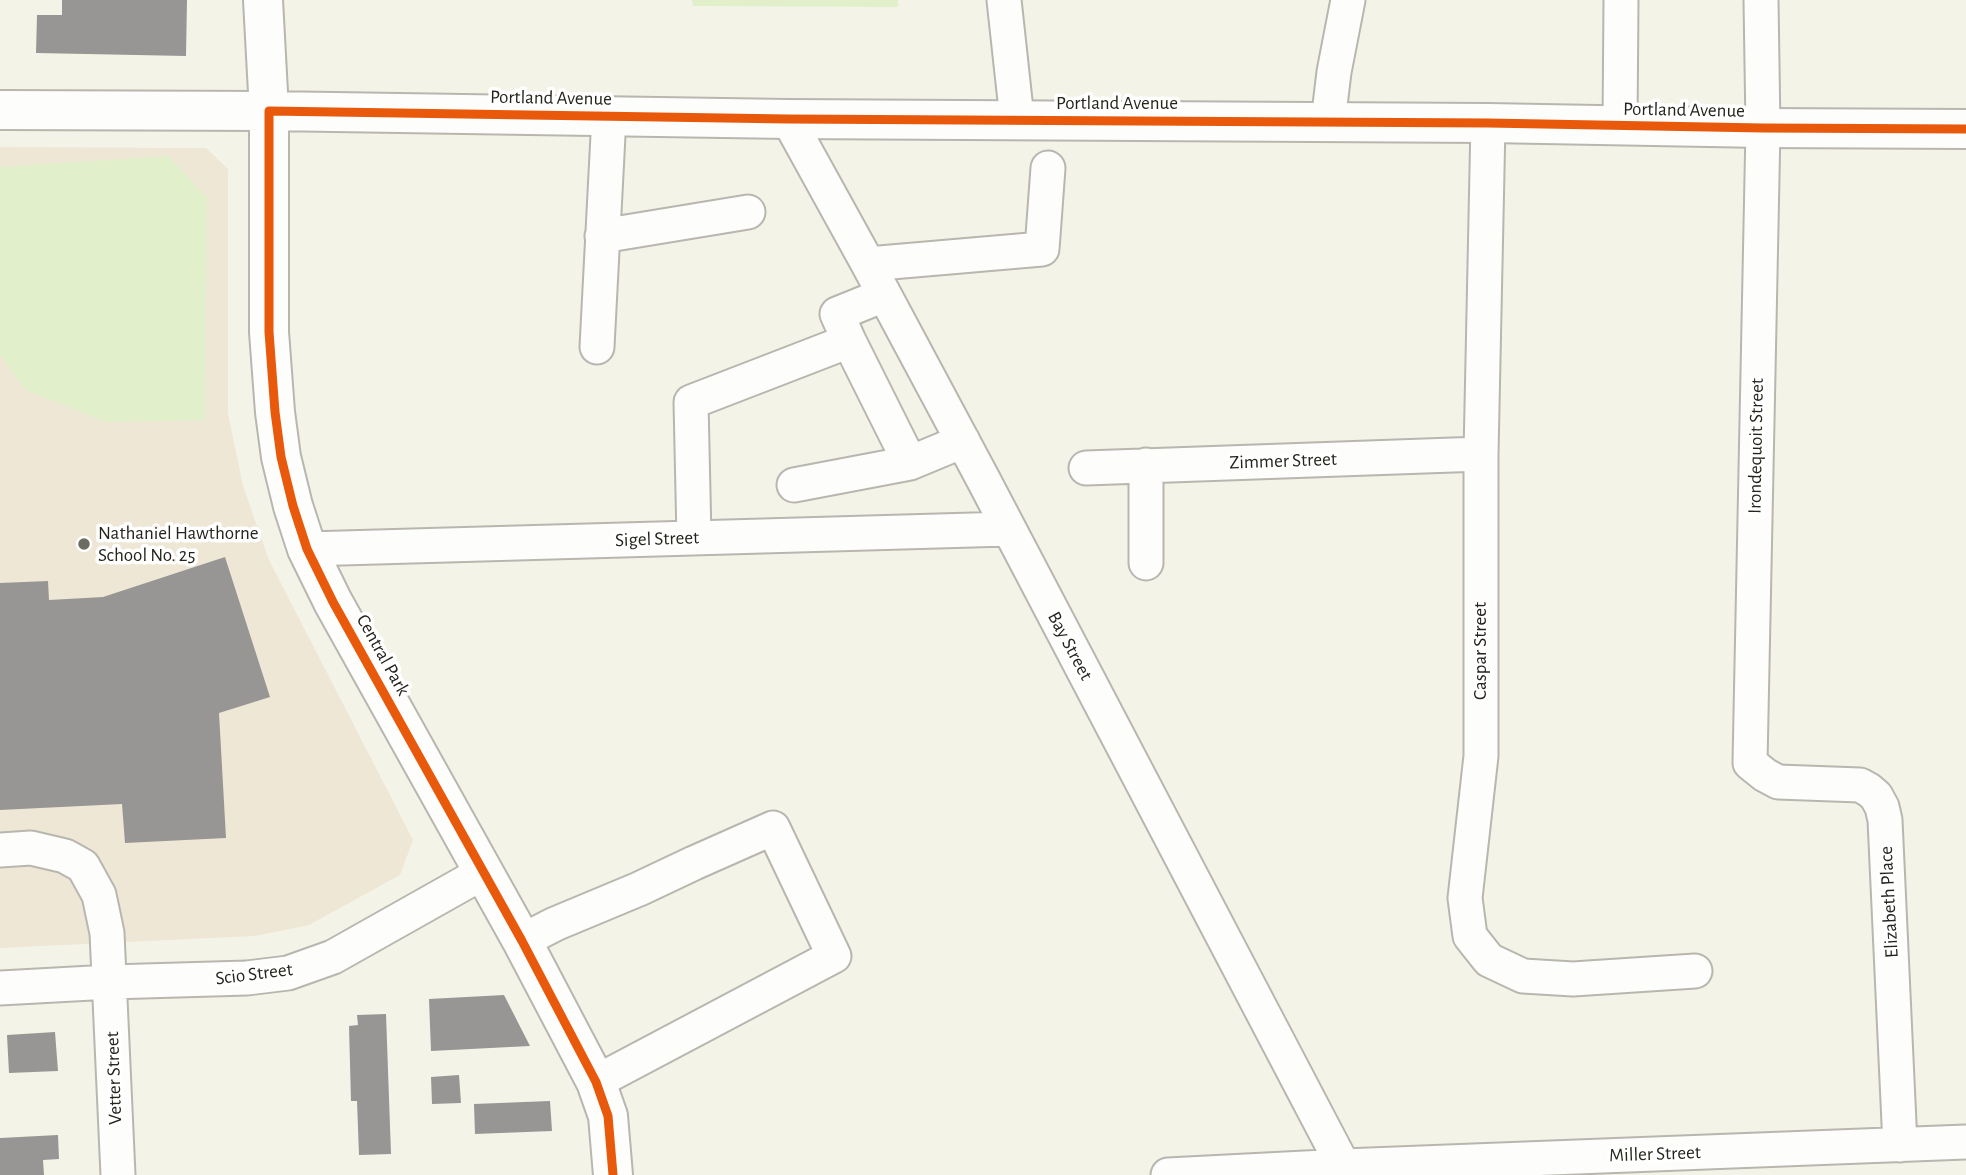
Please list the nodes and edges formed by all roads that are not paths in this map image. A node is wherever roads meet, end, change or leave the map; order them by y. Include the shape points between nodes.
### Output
1 (263, 0) edge
2 (1004, 0) edge
3 (1348, 0) edge
4 (1621, 0) edge
5 (1761, 0) edge
6 (0, 110) edge
7 (269, 111) junction
8 (609, 117) junction
9 (788, 119) junction
10 (1017, 119) junction
11 (1328, 122) junction
12 (1488, 123) junction
13 (1620, 127) junction
14 (1763, 128) junction
15 (1966, 129) edge
16 (1048, 168) dead end
17 (748, 212) dead end
18 (603, 236) junction
19 (869, 264) junction
20 (884, 295) junction
21 (849, 341) junction
22 (597, 347) dead end
23 (963, 441) junction
24 (1481, 454) junction
25 (911, 463) junction
26 (1146, 466) junction
27 (1086, 468) dead end
28 (794, 485) dead end
29 (1008, 529) junction
30 (694, 538) junction
31 (307, 549) junction
32 (1146, 563) dead end
33 (1750, 763) joint
34 (0, 850) edge
35 (484, 872) junction
36 (522, 941) junction
37 (1695, 971) dead end
38 (110, 982) junction
39 (0, 988) edge
40 (596, 1082) junction
41 (1966, 1142) edge
42 (1900, 1144) junction
43 (1346, 1171) edge
44 (117, 1175) edge
45 (613, 1175) edge
46 (1168, 1175) edge

1 - 7 main road, Central Park
2 - 10 street
3 - 11 street
4 - 13 street
5 - 14 street, Irondequoit Street
6 - 7 main road, Portland Avenue
7 - 8 main road, Portland Avenue
7 - 31 main road, Central Park via 269,332 275,412 281,457
8 - 9 main road, Portland Avenue
8 - 18 street
9 - 10 main road, Portland Avenue
9 - 19 street, Bay Street
10 - 11 main road, Portland Avenue
11 - 12 main road, Portland Avenue
12 - 13 main road, Portland Avenue
12 - 24 street, Caspar Street
13 - 14 main road, Portland Avenue
14 - 15 main road, Portland Avenue
14 - 33 street, Irondequoit Street
16 - 19 street via 1042,249
17 - 18 street
18 - 22 street
19 - 20 street, Bay Street
20 - 21 street via 837,314
20 - 23 street, Bay Street
21 - 25 street
21 - 30 street via 691,402
23 - 25 street
23 - 29 street, Bay Street
24 - 26 street, Zimmer Street
24 - 37 street, Caspar Street via 1481,756 1465,898 1470,936 1489,960 1522,976 1573,979
25 - 28 street
26 - 27 street, Zimmer Street
26 - 32 street
29 - 30 street, Sigel Street
29 - 43 street, Bay Street
30 - 31 street, Sigel Street
31 - 35 main road, Central Park via 332,602
33 - 42 street, Elizabeth Place via 1778,782 1860,785 1876,796 1882,807
34 - 38 street, Vetter Street via 31,848 65,856 83,866 99,895
35 - 36 main road, Central Park
35 - 38 street, Scio Street via 333,957 288,973
36 - 40 main road, Central Park
36 - 40 street via 773,828 834,956
38 - 39 street, Scio Street
38 - 44 street, Vetter Street
40 - 45 main road, Central Park via 608,1116
41 - 42 street, Miller Street
42 - 43 street, Miller Street
43 - 46 street, Miller Street

